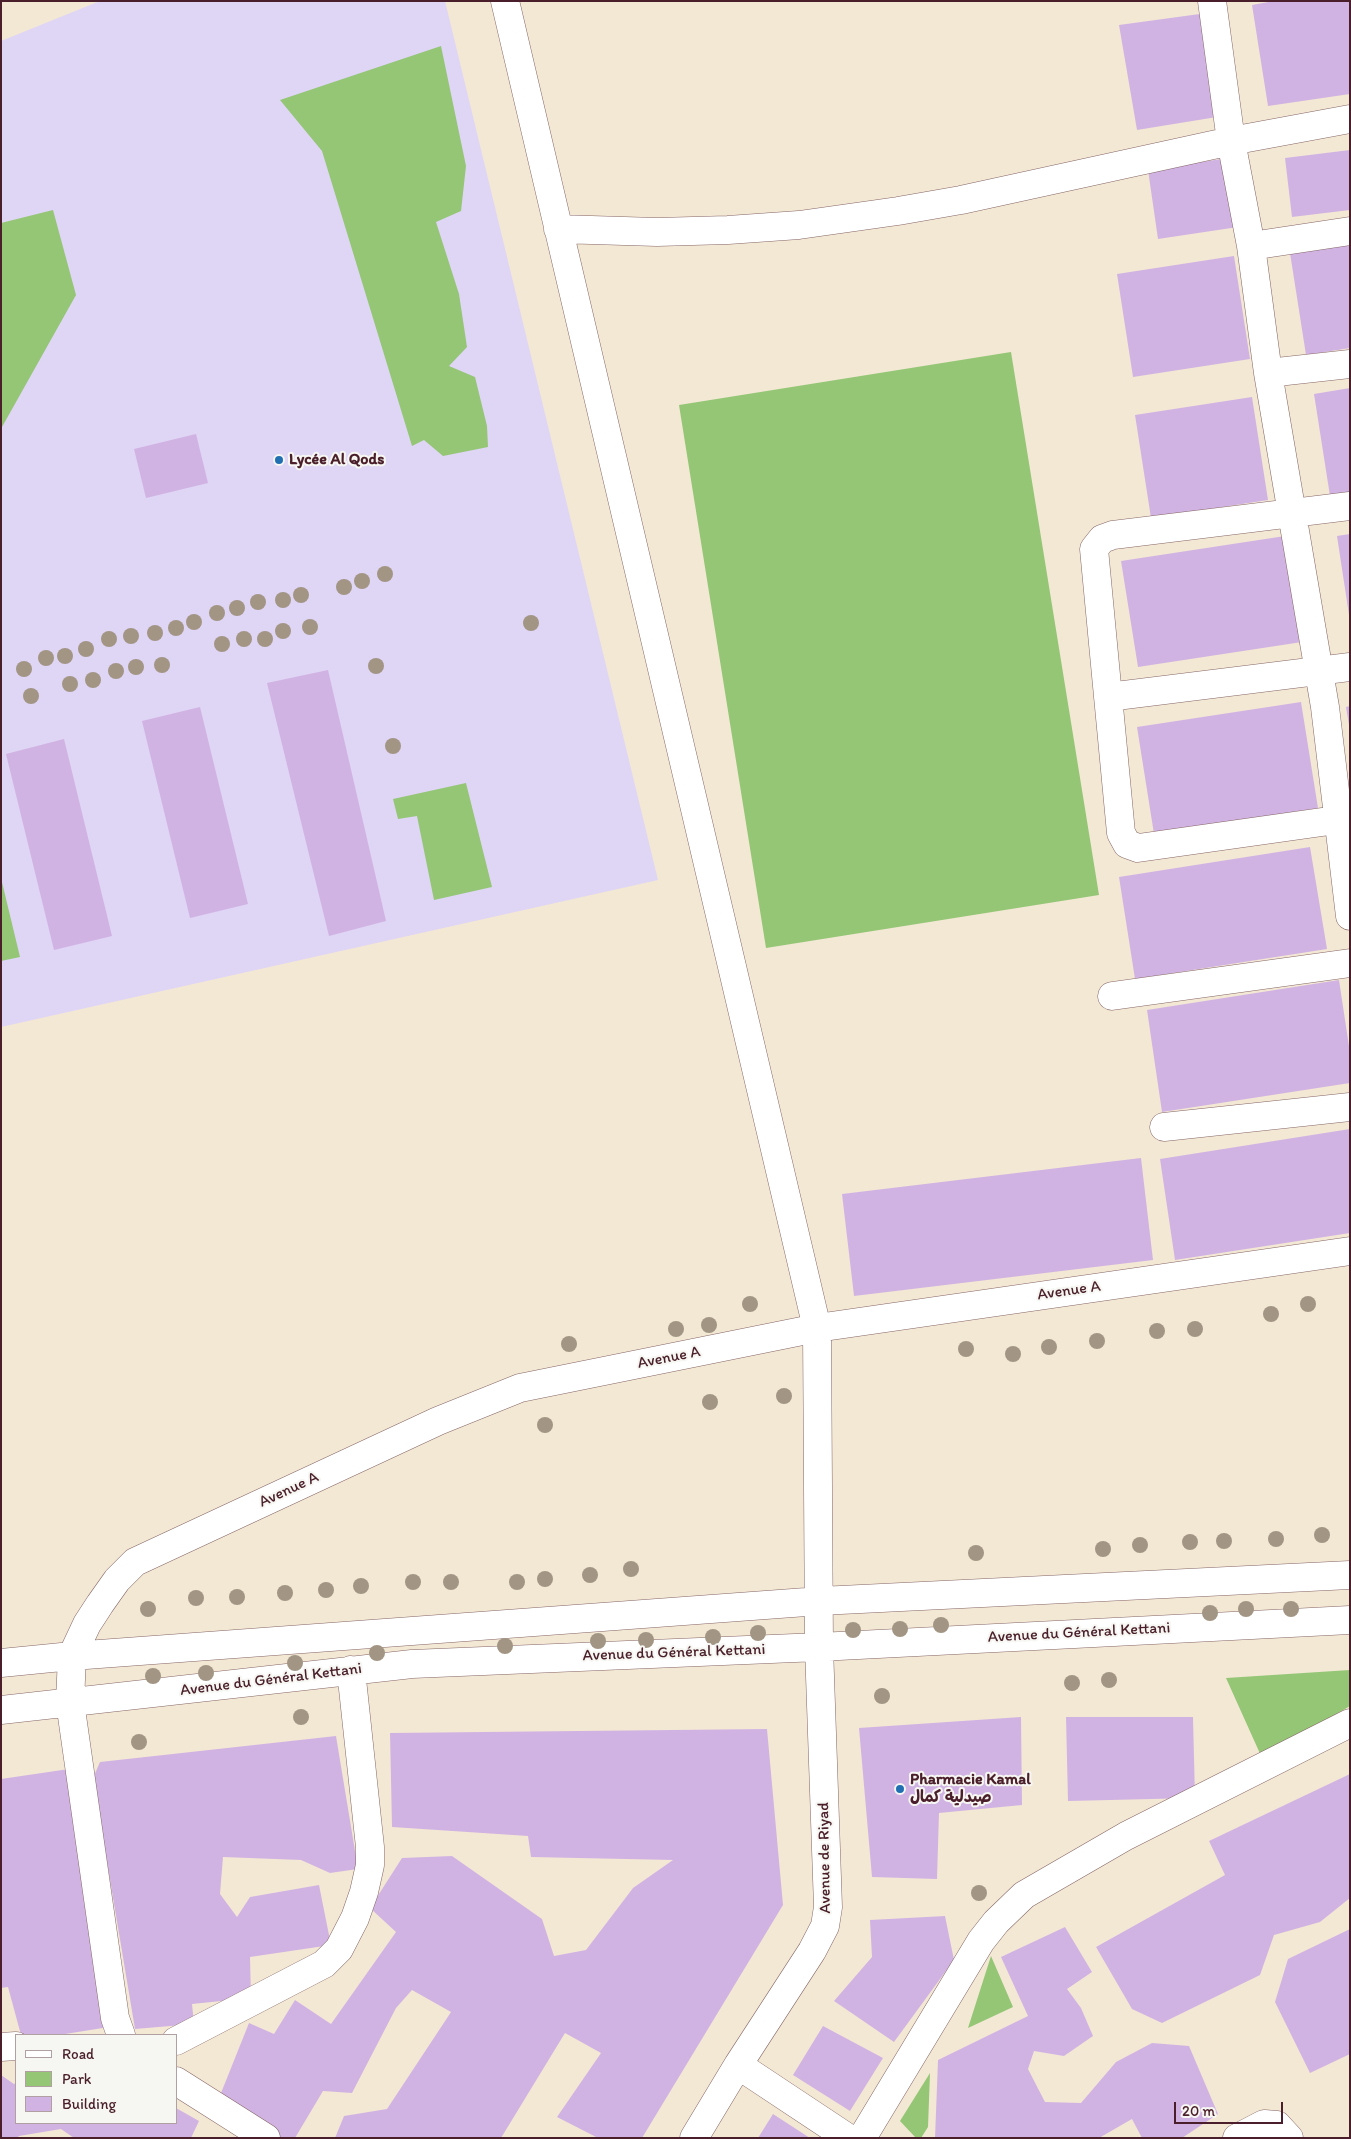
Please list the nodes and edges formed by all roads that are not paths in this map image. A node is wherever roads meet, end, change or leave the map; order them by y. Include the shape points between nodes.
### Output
1 (505, 1) edge
2 (1212, 1) edge
3 (1350, 119) edge
4 (1232, 141) junction
5 (558, 229) junction
6 (1350, 231) edge
7 (1251, 246) junction
8 (1350, 364) edge
9 (1268, 373) junction
10 (1350, 506) edge
11 (1293, 515) junction
12 (1350, 667) edge
13 (1319, 671) junction
14 (1108, 697) junction
15 (1344, 818) edge
16 (1350, 916) edge
17 (1350, 963) edge
18 (1112, 996) dead end
19 (1350, 1107) edge
20 (1164, 1127) dead end
21 (1350, 1251) edge
22 (817, 1328) junction
23 (1350, 1575) edge
24 (820, 1601) junction
25 (1350, 1620) edge
26 (819, 1646) junction
27 (72, 1656) junction
28 (1, 1663) edge
29 (351, 1670) junction
30 (70, 1702) junction
31 (1, 1710) edge
32 (1350, 1723) edge
33 (122, 2034) edge
34 (178, 2040) edge
35 (15, 2046) edge
36 (1, 2047) edge
37 (738, 2064) junction
38 (178, 2081) edge
39 (266, 2138) edge
40 (694, 2138) edge
41 (848, 2138) edge
42 (862, 2138) edge
43 (1238, 2138) edge
44 (1289, 2138) edge

1 - 5 street, Avenue de Riyad
2 - 4 street
3 - 4 street
4 - 5 street via 961,200 799,225 657,232
4 - 7 street
5 - 22 street, Avenue de Riyad
6 - 7 street
7 - 9 street
8 - 9 street
9 - 11 street
10 - 11 street
11 - 13 street
11 - 14 street via 1113,535 1102,539 1094,549
12 - 13 street
13 - 14 street
13 - 15 street
14 - 15 street via 1121,833 1127,844 1138,848
15 - 16 street
17 - 18 street
19 - 20 street
21 - 22 street, Avenue A
22 - 24 street, Avenue de Riyad
22 - 27 street, Avenue A via 520,1388 438,1421 135,1562 100,1604
23 - 24 street
24 - 26 street, Avenue de Riyad
24 - 27 street
25 - 26 street, Avenue du Général Kettani
26 - 29 street, Avenue du Général Kettani via 412,1664
26 - 37 street, Avenue de Riyad via 828,1908 825,1926
27 - 28 street
27 - 30 street
29 - 30 street, Avenue du Général Kettani
29 - 34 street via 370,1847 370,1865 355,1918 339,1949 324,1964
30 - 31 street, Avenue du Général Kettani
30 - 33 street via 114,2018
32 - 42 street via 1126,1836 1024,1895 981,1941
35 - 36 street
37 - 40 street, Avenue de Riyad
37 - 41 street
38 - 39 street
43 - 44 street via 1264,2124 1277,2125

